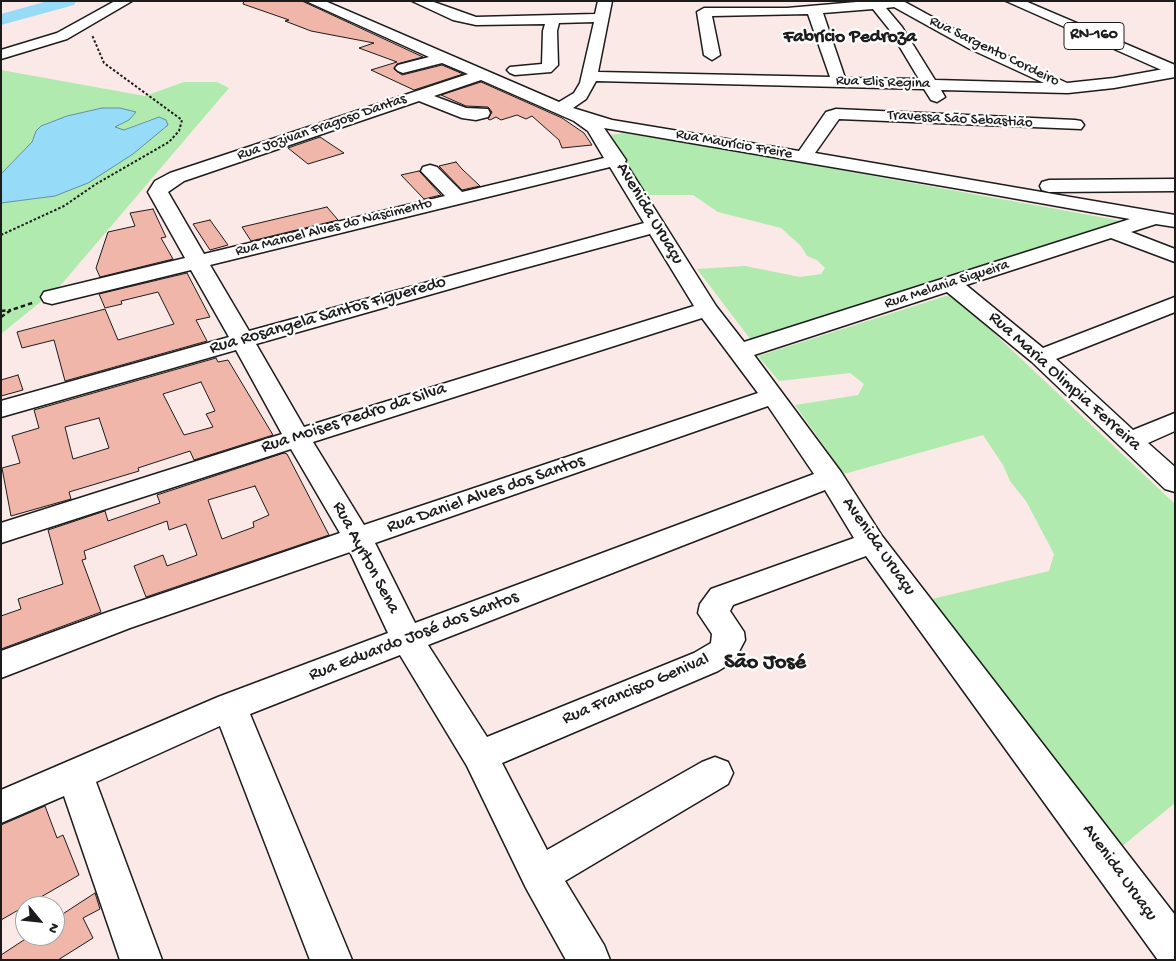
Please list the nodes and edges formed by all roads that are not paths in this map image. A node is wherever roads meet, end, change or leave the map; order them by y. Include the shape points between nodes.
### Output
1 (125, 1) edge
2 (313, 1) edge
3 (419, 1) edge
4 (605, 1) edge
5 (1013, 1) edge
6 (895, 2) edge
7 (876, 4) junction
8 (785, 6) edge
9 (814, 15) junction
10 (353, 18) junction
11 (554, 18) junction
12 (602, 18) junction
13 (331, 24) dead end
14 (1, 55) edge
15 (712, 55) dead end
16 (446, 57) junction
17 (403, 68) dead end
18 (515, 70) dead end
19 (1175, 71) edge
20 (483, 74) junction
21 (590, 76) junction
22 (838, 82) junction
23 (930, 84) junction
24 (1068, 88) junction
25 (418, 95) junction
26 (560, 109) junction
27 (482, 113) dead end
28 (580, 117) junction
29 (952, 119) junction
30 (1075, 125) dead end
31 (625, 127) junction
32 (599, 133) junction
33 (804, 157) junction
34 (617, 160) junction
35 (430, 171) dead end
36 (162, 185) joint
37 (1175, 185) edge
38 (984, 186) junction
39 (458, 198) junction
40 (1165, 219) edge
41 (656, 226) junction
42 (1113, 232) junction
43 (1175, 256) edge
44 (199, 261) junction
45 (951, 284) junction
46 (52, 297) road end
47 (1175, 304) edge
48 (708, 309) junction
49 (243, 341) junction
50 (738, 352) junction
51 (1040, 357) junction
52 (773, 396) junction
53 (1, 409) edge
54 (1175, 421) edge
55 (298, 438) junction
56 (1130, 441) junction
57 (831, 478) junction
58 (1175, 483) edge
59 (1, 533) edge
60 (358, 538) junction
61 (872, 543) junction
62 (407, 639) junction
63 (1, 665) edge
64 (230, 707) junction
65 (480, 756) junction
66 (715, 773) dead end
67 (75, 775) junction
68 (1, 807) edge
69 (540, 876) junction
70 (1175, 949) edge
71 (141, 960) edge
72 (331, 960) edge
73 (589, 960) edge

1 - 14 street via 51,40
2 - 10 street, Rua Maurício Freire
3 - 11 street via 472,20
4 - 12 street
5 - 19 street, RN-160
6 - 7 street
6 - 24 street, Rua Sargento Cordeiro via 974,45
7 - 9 street
7 - 23 street
8 - 9 street
8 - 15 street via 704,12
9 - 22 street
10 - 13 street
10 - 16 street, Rua Maurício Freire
11 - 12 street
11 - 18 street via 550,31 550,65 546,69
12 - 21 street
16 - 17 street
16 - 20 street, Rua Maurício Freire
19 - 24 street, Rua Elis Regina
20 - 25 street, Rua Jozivan Fragoso Dantas
20 - 26 street, Rua Maurício Freire
21 - 22 street, Rua Elis Regina
21 - 26 street via 580,96
22 - 23 street, Rua Elis Regina
23 - 24 street, Rua Elis Regina
23 - 29 street
25 - 27 street via 462,113
25 - 36 street, Rua Jozivan Fragoso Dantas via 177,177
26 - 28 street, Rua Maurício Freire
28 - 31 street, Rua Maurício Freire
28 - 32 street, Avenida Uruaçu
29 - 30 street, Travessa São Sebastião
29 - 33 street, Travessa São Sebastião via 832,116
31 - 32 street
31 - 33 street, Rua Maurício Freire
32 - 34 street, Avenida Uruaçu
33 - 38 street, Rua Maurício Freire
34 - 39 street, Rua Manoel Alves do Nascimento
34 - 41 street, Avenida Uruaçu
35 - 39 street
36 - 44 street, Rua Ayrton Sena via 158,192
37 - 38 street
38 - 40 street, Rua Maurício Freire
39 - 44 street, Rua Manoel Alves do Nascimento
40 - 42 street, Rua Melania Siqueira
41 - 48 street, Avenida Uruaçu
41 - 49 street, Rua Rosangela Santos Figueredo
42 - 43 street
42 - 45 street, Rua Melania Siqueira
44 - 46 street, Rua Manoel Alves do Nascimento
44 - 49 street, Rua Ayrton Sena
45 - 50 street, Rua Melania Siqueira
45 - 51 street, Rua Maria Olimpia Ferreira
47 - 51 street
48 - 50 street, Avenida Uruaçu
48 - 55 street, Rua Moises Pedro da Silva
49 - 53 street, Rua Rosangela Santos Figueredo
49 - 55 street, Rua Ayrton Sena
50 - 52 street, Avenida Uruaçu
51 - 56 street, Rua Maria Olimpia Ferreira
52 - 57 street, Avenida Uruaçu
52 - 60 street, Rua Daniel Alves dos Santos
54 - 56 street
55 - 59 street, Rua Moises Pedro da Silva
55 - 60 street, Rua Ayrton Sena
56 - 58 street, Rua Maria Olimpia Ferreira
57 - 61 street, Avenida Uruaçu
57 - 62 street, Rua Eduardo José dos Santos
60 - 62 street, Rua Ayrton Sena
60 - 63 street, Rua Daniel Alves dos Santos via 119,620
61 - 65 street, Rua Francisco Genival via 722,597 714,613 728,632 729,640 723,652 706,662
61 - 70 street, Avenida Uruaçu
62 - 64 street, Rua Eduardo José dos Santos
62 - 65 street, Rua Ayrton Sena
64 - 67 street, Rua Eduardo José dos Santos
64 - 72 street
65 - 69 street, Rua Ayrton Sena
66 - 69 street
67 - 68 street, Rua Eduardo José dos Santos
67 - 71 street
69 - 73 street, Rua Ayrton Sena

